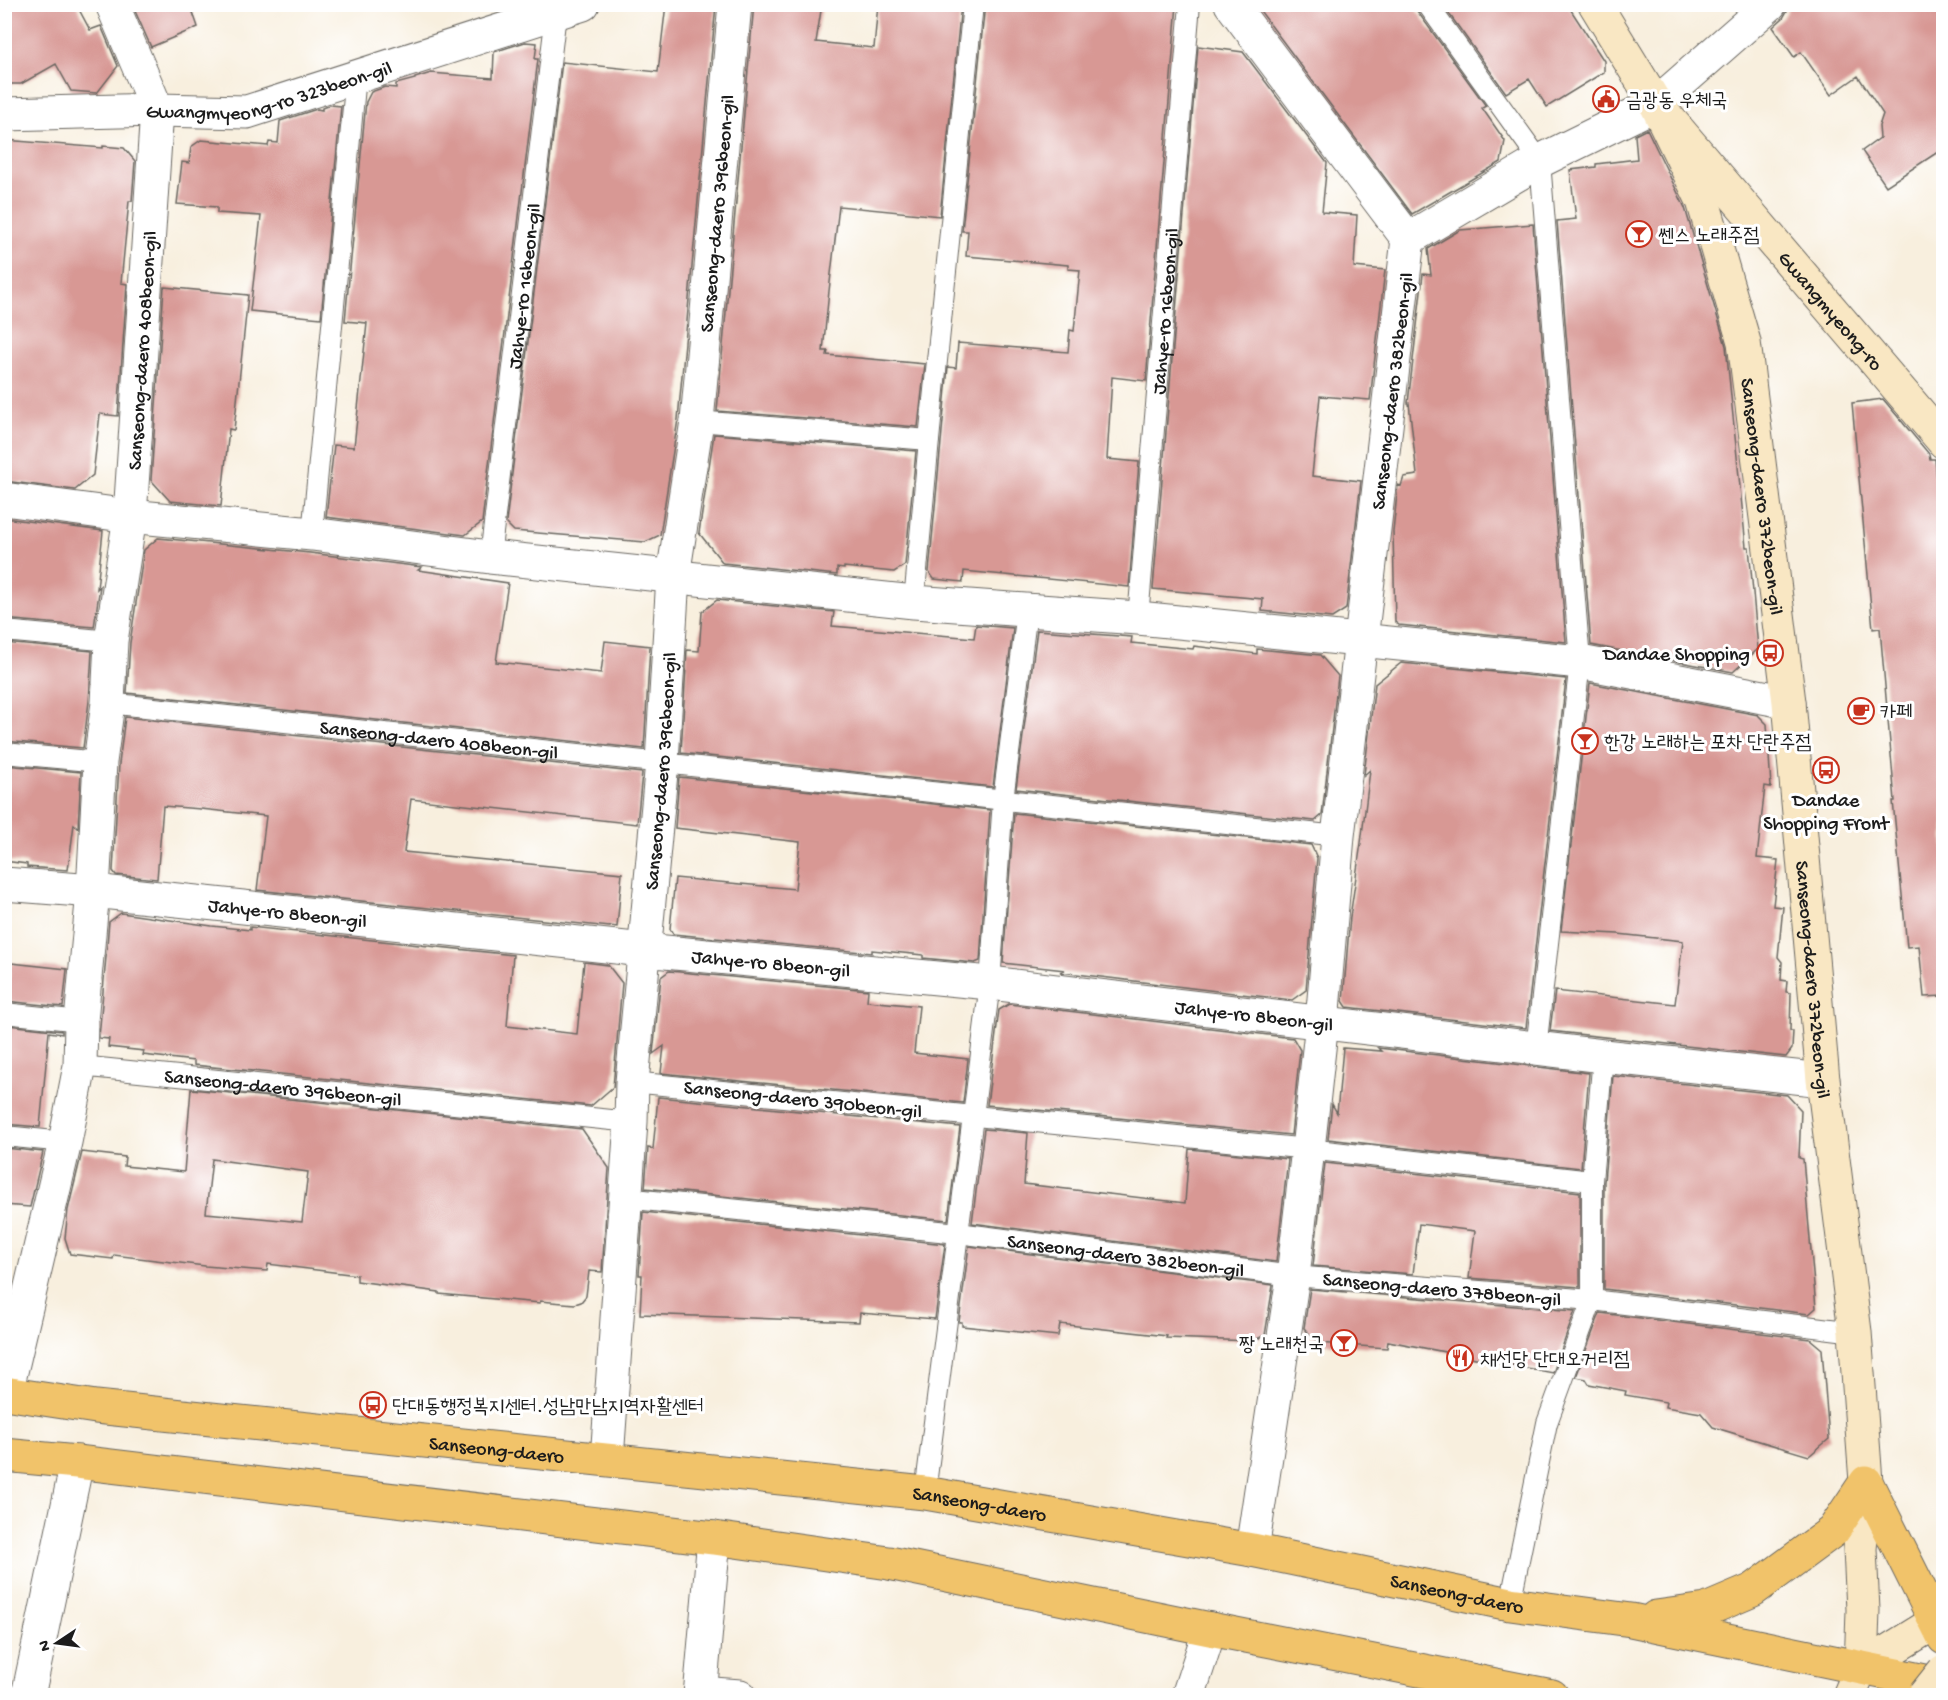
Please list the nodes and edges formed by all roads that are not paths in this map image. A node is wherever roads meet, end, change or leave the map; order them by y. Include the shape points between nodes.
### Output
1 (112, 4) edge
2 (735, 4) edge
3 (973, 4) edge
4 (1190, 4) edge
5 (1231, 4) edge
6 (1427, 4) edge
7 (1595, 4) edge
8 (1770, 4) edge
9 (546, 12) edge
10 (356, 76) junction
11 (1656, 104) junction
12 (157, 110) junction
13 (4, 114) edge
14 (1540, 161) junction
15 (1408, 239) junction
16 (697, 421) junction
17 (928, 440) junction
18 (1944, 442) edge
19 (4, 499) edge
20 (130, 516) junction
21 (312, 534) junction
22 (490, 557) junction
23 (674, 576) junction
24 (914, 602) junction
25 (1027, 611) junction
26 (1138, 618) junction
27 (4, 632) edge
28 (111, 641) junction
29 (1362, 641) junction
30 (1580, 662) junction
31 (1789, 702) junction
32 (108, 703) junction
33 (4, 753) edge
34 (100, 762) junction
35 (662, 762) junction
36 (1004, 800) junction
37 (1338, 836) junction
38 (4, 884) edge
39 (93, 891) junction
40 (644, 950) junction
41 (990, 983) junction
42 (4, 1013) edge
43 (81, 1021) junction
44 (1322, 1022) junction
45 (1536, 1049) junction
46 (1603, 1056) junction
47 (80, 1066) junction
48 (1823, 1080) junction
49 (632, 1082) junction
50 (974, 1115) junction
51 (631, 1122) junction
52 (4, 1136) edge
53 (65, 1142) junction
54 (1308, 1149) junction
55 (1592, 1181) junction
56 (625, 1198) junction
57 (958, 1233) junction
58 (1293, 1276) junction
59 (1592, 1300) junction
60 (1856, 1332) junction
61 (5, 1393) edge
62 (4, 1455) edge
63 (607, 1459) junction
64 (77, 1462) junction
65 (1866, 1482) junction
66 (925, 1493) junction
67 (714, 1538) junction
68 (1252, 1550) junction
69 (1510, 1604) junction
70 (1631, 1620) junction
71 (1941, 1624) edge
72 (1210, 1629) junction
73 (1944, 1671) edge
74 (1855, 1682) edge
75 (1944, 1685) edge
76 (700, 1694) edge
77 (28, 1695) edge
78 (740, 1695) edge
79 (1188, 1695) edge
80 (1552, 1695) edge
81 (1923, 1695) edge

1 - 12 street, Sanseong-daero 408beon-gil
2 - 16 street, Sanseong-daero 396beon-gil
3 - 17 lane
4 - 26 lane, Jahye-ro 16beon-gil
5 - 15 street
6 - 14 lane
7 - 11 street, Gwangmyeong-ro
8 - 11 street
9 - 10 street, Gwangmyeong-ro 323beon-gil
9 - 22 lane, Jahye-ro 16beon-gil
10 - 12 street, Gwangmyeong-ro 323beon-gil via 247,112
10 - 21 lane
11 - 14 street
11 - 18 street, Gwangmyeong-ro
11 - 31 street, Sanseong-daero 372beon-gil via 1702,201 1744,342
12 - 13 street, Gwangmyeong-ro 323beon-gil
12 - 20 street, Sanseong-daero 408beon-gil
14 - 15 street
14 - 30 lane
15 - 29 street, Sanseong-daero 382beon-gil
16 - 17 lane
16 - 23 street, Sanseong-daero 396beon-gil
17 - 24 lane
19 - 20 street
20 - 21 street
20 - 28 street, Sanseong-daero 408beon-gil
21 - 22 street
22 - 23 street
23 - 24 street
23 - 35 street, Sanseong-daero 396beon-gil
24 - 25 street
25 - 26 street
25 - 36 lane
26 - 29 street
27 - 28 lane
28 - 32 street, Sanseong-daero 408beon-gil
29 - 30 street
29 - 37 street, Sanseong-daero 382beon-gil
30 - 31 street
30 - 45 lane
31 - 48 street, Sanseong-daero 372beon-gil
32 - 34 street, Sanseong-daero 408beon-gil
32 - 35 lane, Sanseong-daero 408beon-gil
33 - 34 lane
34 - 39 street, Sanseong-daero 408beon-gil
35 - 36 lane
35 - 40 street, Sanseong-daero 396beon-gil
36 - 37 lane
36 - 41 lane
37 - 44 street, Sanseong-daero 382beon-gil
38 - 39 street, Jahye-ro 8beon-gil
39 - 40 street, Jahye-ro 8beon-gil
39 - 43 street, Sanseong-daero 408beon-gil
40 - 41 street, Jahye-ro 8beon-gil
40 - 49 street, Sanseong-daero 396beon-gil
41 - 44 street, Jahye-ro 8beon-gil
41 - 50 lane
42 - 43 lane
43 - 47 street, Sanseong-daero 408beon-gil
44 - 45 street, Jahye-ro 8beon-gil
44 - 54 street, Sanseong-daero 382beon-gil
45 - 46 street, Jahye-ro 8beon-gil
46 - 48 street, Jahye-ro 8beon-gil
46 - 55 lane, Sanseong-daero 378beon-gil
47 - 51 lane, Sanseong-daero 396beon-gil
47 - 53 street, Sanseong-daero 408beon-gil
48 - 60 street, Sanseong-daero 372beon-gil
49 - 50 lane, Sanseong-daero 390beon-gil
49 - 51 street, Sanseong-daero 396beon-gil
50 - 54 lane
50 - 57 lane
51 - 56 street, Sanseong-daero 396beon-gil
52 - 53 lane
53 - 61 street, Sanseong-daero 408beon-gil
54 - 55 lane
54 - 58 street, Sanseong-daero 382beon-gil
55 - 59 lane, Sanseong-daero 378beon-gil
56 - 57 lane
56 - 63 street, Sanseong-daero 396beon-gil
57 - 58 lane, Sanseong-daero 382beon-gil
57 - 66 lane
58 - 59 lane, Sanseong-daero 378beon-gil
58 - 68 street, Sanseong-daero 382beon-gil
59 - 60 lane
59 - 69 lane, Sanseong-daero 378beon-gil via 1547,1423
60 - 65 street, Sanseong-daero 372beon-gil
61 - 63 main road, Sanseong-daero via 96,1407
62 - 64 main road
63 - 66 main road, Sanseong-daero
64 - 67 main road
64 - 77 street
65 - 70 main road via 1833,1531 1753,1590 1706,1610
65 - 71 main road
65 - 74 street, Sanseong-daero 372beon-gil via 1860,1549 1863,1610
66 - 68 main road, Sanseong-daero
67 - 72 main road via 889,1563
67 - 76 street
68 - 69 main road, Sanseong-daero
69 - 70 main road, Sanseong-daero
70 - 74 main road, Sanseong-daero
71 - 74 street
72 - 79 street
72 - 80 main road
73 - 81 street, bridge
74 - 75 main road, Sanseong-daero
76 - 78 street

